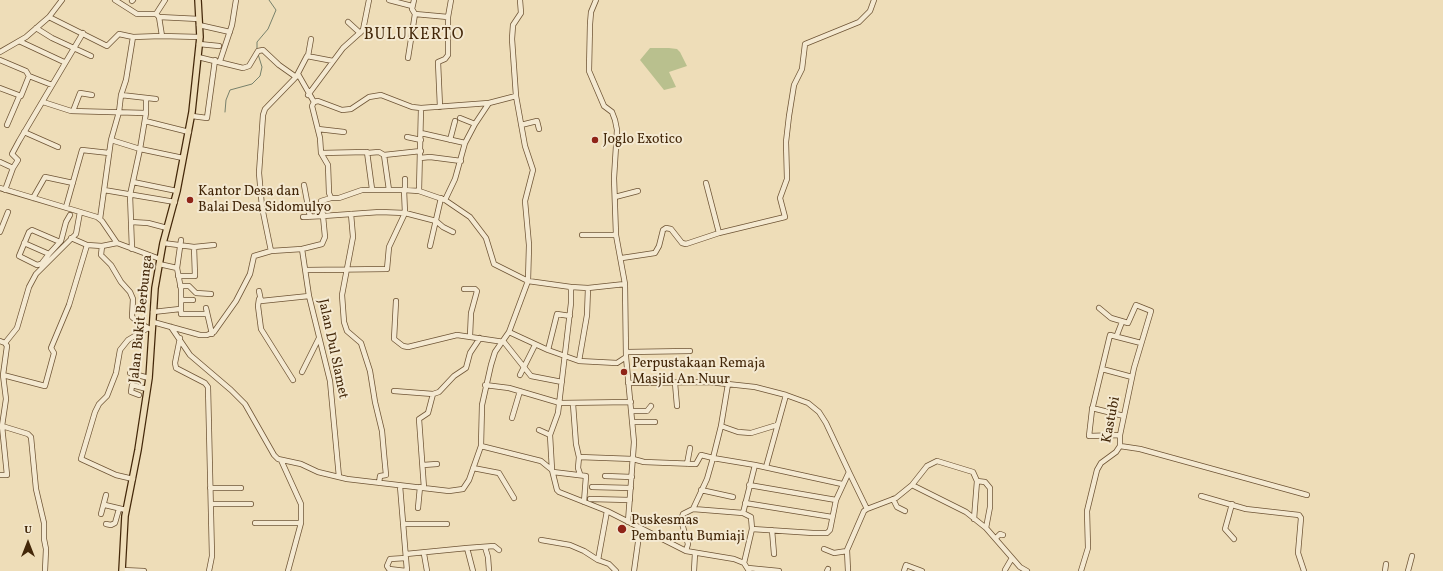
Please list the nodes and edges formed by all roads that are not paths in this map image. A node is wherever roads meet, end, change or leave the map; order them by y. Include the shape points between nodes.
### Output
1 (62, 0) edge
2 (115, 0) edge
3 (158, 0) edge
4 (198, 0) edge
5 (236, 0) edge
6 (369, 0) edge
7 (389, 0) edge
8 (414, 0) edge
9 (451, 0) edge
10 (520, 0) edge
11 (596, 0) edge
12 (874, 0) edge
13 (164, 1) edge
14 (412, 6) junction
15 (415, 14) junction
16 (157, 16) junction
17 (49, 17) junction
18 (448, 17) junction
19 (199, 22) junction
20 (348, 22) dead end
21 (36, 28) junction
22 (230, 32) junction
23 (83, 33) junction
24 (360, 33) junction
25 (162, 36) junction
26 (132, 37) junction
27 (200, 37) junction
28 (311, 39) dead end
29 (19, 41) junction
30 (199, 44) junction
31 (219, 46) dead end
32 (73, 47) junction
33 (0, 52) edge
34 (91, 56) dead end
35 (308, 56) junction
36 (198, 57) junction
37 (408, 58) dead end
38 (0, 60) edge
39 (215, 60) junction
40 (220, 61) junction
41 (333, 61) junction
42 (64, 62) junction
43 (297, 75) junction
44 (29, 76) junction
45 (52, 85) junction
46 (0, 88) edge
47 (92, 95) dead end
48 (308, 95) junction
49 (121, 96) junction
50 (516, 96) junction
51 (19, 97) junction
52 (146, 98) junction
53 (156, 99) dead end
54 (43, 102) junction
55 (314, 102) junction
56 (489, 103) junction
57 (440, 107) junction
58 (421, 108) junction
59 (73, 111) junction
60 (119, 112) junction
61 (146, 113) junction
62 (192, 116) junction
63 (460, 118) dead end
64 (145, 121) junction
65 (455, 121) dead end
66 (475, 124) junction
67 (7, 125) dead end
68 (521, 125) junction
69 (318, 129) junction
70 (540, 129) dead end
71 (24, 132) junction
72 (189, 132) junction
73 (344, 132) dead end
74 (421, 133) junction
75 (407, 137) dead end
76 (111, 140) junction
77 (420, 140) junction
78 (450, 140) junction
79 (465, 143) junction
80 (58, 147) dead end
81 (140, 149) junction
82 (421, 151) junction
83 (109, 153) junction
84 (321, 153) junction
85 (367, 153) junction
86 (384, 155) junction
87 (183, 158) junction
88 (420, 158) junction
89 (461, 161) junction
90 (0, 162) edge
91 (13, 168) junction
92 (405, 179) dead end
93 (133, 182) junction
94 (73, 183) junction
95 (706, 183) dead end
96 (304, 185) dead end
97 (2, 189) edge
98 (372, 189) junction
99 (104, 190) junction
100 (389, 190) junction
101 (404, 190) junction
102 (177, 191) junction
103 (419, 191) junction
104 (638, 191) dead end
105 (130, 195) junction
106 (615, 197) junction
107 (33, 198) junction
108 (330, 198) junction
109 (443, 199) junction
110 (175, 202) junction
111 (66, 207) junction
112 (72, 209) junction
113 (8, 212) dead end
114 (80, 212) junction
115 (406, 213) junction
116 (351, 214) junction
117 (322, 216) junction
118 (303, 217) dead end
119 (310, 217) junction
120 (100, 219) junction
121 (436, 220) junction
122 (131, 222) junction
123 (167, 228) junction
124 (0, 232) edge
125 (453, 232) dead end
126 (719, 233) junction
127 (582, 235) dead end
128 (616, 236) junction
129 (71, 238) junction
130 (60, 242) junction
131 (163, 242) junction
132 (24, 243) junction
133 (117, 243) junction
134 (180, 243) junction
135 (87, 245) junction
136 (214, 245) dead end
137 (102, 246) junction
138 (430, 246) dead end
139 (194, 247) junction
140 (132, 249) junction
141 (302, 250) junction
142 (271, 251) junction
143 (49, 254) junction
144 (622, 258) junction
145 (159, 262) junction
146 (177, 268) junction
147 (348, 269) junction
148 (306, 270) junction
149 (178, 276) junction
150 (528, 281) junction
151 (625, 284) junction
152 (180, 286) junction
153 (571, 287) junction
154 (588, 288) junction
155 (464, 289) dead end
156 (259, 291) dead end
157 (210, 294) dead end
158 (309, 296) junction
159 (259, 299) junction
160 (181, 300) junction
161 (193, 300) dead end
162 (396, 301) dead end
163 (206, 308) dead end
164 (1099, 308) dead end
165 (180, 309) junction
166 (153, 312) junction
167 (207, 314) junction
168 (570, 316) junction
169 (153, 322) junction
170 (1122, 322) junction
171 (171, 327) junction
172 (150, 329) junction
173 (509, 332) junction
174 (212, 334) junction
175 (1117, 335) junction
176 (470, 336) junction
177 (180, 338) junction
178 (319, 338) junction
179 (480, 338) junction
180 (0, 341) edge
181 (504, 342) junction
182 (1141, 342) junction
183 (5, 343) junction
184 (536, 345) junction
185 (548, 350) junction
186 (690, 351) dead end
187 (627, 354) junction
188 (564, 356) junction
189 (579, 360) junction
190 (523, 367) junction
191 (1102, 369) junction
192 (302, 372) dead end
193 (130, 373) dead end
194 (3, 375) junction
195 (520, 375) dead end
196 (1132, 377) junction
197 (149, 378) junction
198 (293, 380) dead end
199 (562, 382) junction
200 (628, 383) junction
201 (675, 383) junction
202 (728, 384) junction
203 (486, 385) junction
204 (147, 389) junction
205 (394, 391) dead end
206 (520, 391) junction
207 (433, 394) junction
208 (139, 395) dead end
209 (786, 395) junction
210 (631, 402) junction
211 (560, 403) junction
212 (573, 404) junction
213 (651, 406) dead end
214 (677, 406) dead end
215 (1092, 408) junction
216 (632, 411) junction
217 (1124, 416) junction
218 (512, 418) dead end
219 (633, 422) junction
220 (655, 422) dead end
221 (777, 425) junction
222 (2, 426) junction
223 (721, 426) junction
224 (540, 430) dead end
225 (550, 435) junction
226 (1120, 435) junction
227 (481, 446) junction
228 (1120, 446) junction
229 (690, 448) dead end
230 (579, 456) junction
231 (713, 458) junction
232 (632, 459) junction
233 (281, 460) junction
234 (437, 464) dead end
235 (687, 464) junction
236 (423, 465) junction
237 (755, 465) junction
238 (766, 467) junction
239 (473, 468) junction
240 (552, 471) junction
241 (849, 472) junction
242 (580, 474) junction
243 (0, 475) edge
244 (605, 476) dead end
245 (632, 477) junction
246 (343, 478) junction
247 (133, 479) junction
248 (379, 481) junction
249 (977, 481) junction
250 (842, 484) junction
251 (749, 485) junction
252 (912, 485) junction
253 (400, 486) junction
254 (423, 486) junction
255 (592, 487) dead end
256 (210, 488) junction
257 (241, 488) dead end
258 (631, 488) junction
259 (702, 490) junction
260 (106, 495) dead end
261 (1307, 495) dead end
262 (1201, 496) dead end
263 (733, 497) dead end
264 (514, 498) dead end
265 (590, 499) dead end
266 (893, 499) junction
267 (630, 500) junction
268 (836, 500) junction
269 (584, 502) junction
270 (745, 503) junction
271 (211, 504) junction
272 (251, 504) dead end
273 (1232, 504) junction
274 (105, 505) junction
275 (418, 508) dead end
276 (867, 508) junction
277 (118, 509) junction
278 (693, 509) junction
279 (126, 510) junction
280 (607, 511) junction
281 (906, 511) dead end
282 (743, 513) junction
283 (101, 514) dead end
284 (832, 517) junction
285 (974, 519) junction
286 (628, 522) junction
287 (255, 523) dead end
288 (300, 523) junction
289 (106, 524) dead end
290 (402, 524) junction
291 (447, 524) dead end
292 (640, 528) junction
293 (986, 528) junction
294 (752, 529) junction
295 (772, 530) junction
296 (1003, 534) dead end
297 (996, 538) junction
298 (1234, 539) dead end
299 (541, 540) dead end
300 (485, 547) junction
301 (467, 548) junction
302 (824, 549) dead end
303 (499, 550) dead end
304 (686, 551) junction
305 (847, 552) junction
306 (695, 553) junction
307 (424, 554) junction
308 (774, 554) dead end
309 (406, 556) junction
310 (1412, 556) dead end
311 (1012, 558) junction
312 (598, 560) junction
313 (744, 563) junction
314 (609, 564) junction
315 (1386, 564) dead end
316 (748, 569) edge
317 (1081, 569) edge
318 (122, 570) edge
319 (1005, 570) edge
320 (45, 571) edge
321 (144, 571) edge
322 (209, 571) edge
323 (288, 571) edge
324 (407, 571) edge
325 (427, 571) edge
326 (473, 571) edge
327 (489, 571) edge
328 (609, 571) edge
329 (616, 571) edge
330 (634, 571) edge
331 (694, 571) edge
332 (779, 571) edge
333 (848, 571) edge
334 (904, 571) edge
335 (922, 571) edge
336 (1027, 571) edge
337 (1304, 571) edge
338 (1384, 571) edge
339 (1408, 571) edge

1 - 17 street
2 - 16 street via 136,14
3 - 13 street
4 - 19 main road, Jalan Bukit Berbunga
5 - 22 street
6 - 24 street via 365,26
7 - 14 street
8 - 14 street
9 - 18 street
10 - 50 street via 521,13 513,25 512,39
11 - 106 street via 591,12 588,71 604,106 612,112 615,120
12 - 126 street via 870,11 859,22 805,44 802,69 794,85 789,116 786,142 787,179 780,198 785,216
13 - 16 street
14 - 15 street
15 - 18 street
15 - 37 street
16 - 19 street
16 - 25 street
17 - 21 street
17 - 23 street
18 - 57 street via 448,55 438,62
19 - 22 street
19 - 27 main road, Jalan Bukit Berbunga
20 - 24 street
21 - 29 street
21 - 32 street
22 - 40 street
23 - 26 street via 107,46 118,34
23 - 32 street
24 - 41 street
25 - 26 street
25 - 27 street
26 - 49 street
27 - 30 main road, Jalan Bukit Berbunga
28 - 35 street
29 - 33 street
29 - 42 street
30 - 31 street
30 - 36 main road, Jalan Bukit Berbunga
32 - 34 street
32 - 42 street
35 - 41 street
35 - 43 street
36 - 39 street
36 - 62 main road, Jalan Bukit Berbunga
38 - 44 street via 26,71
39 - 40 street
39 - 62 street via 207,118
40 - 43 street via 245,68 257,52 264,50 278,65
41 - 48 street
42 - 45 street
43 - 48 street
43 - 142 street via 265,109 263,115 258,173
44 - 45 street
44 - 51 street via 22,96
45 - 54 street
46 - 51 street
47 - 59 street via 80,93
48 - 55 street
49 - 52 street
49 - 60 street
50 - 56 street
50 - 68 street
51 - 67 street
52 - 53 street
52 - 61 street
54 - 59 street
54 - 71 street
55 - 58 street via 318,101 342,110 350,109 369,97 381,95
55 - 69 street via 312,106
56 - 57 street
56 - 66 street
57 - 58 street
58 - 74 street
59 - 60 street
60 - 61 street
60 - 76 street
61 - 64 street
62 - 72 main road, Jalan Bukit Berbunga
63 - 66 street
64 - 72 street
64 - 81 street
65 - 78 street
66 - 79 street
68 - 70 street via 537,121
68 - 150 street via 524,146 533,170 525,201 529,245
69 - 73 street
69 - 84 street
71 - 80 street
71 - 91 street via 12,154 18,160
72 - 87 main road, Jalan Bukit Berbunga
74 - 77 street
74 - 78 street
75 - 77 street
76 - 81 street
76 - 83 street
77 - 82 street
78 - 79 street
79 - 89 street
81 - 87 street
81 - 93 street
82 - 86 street
82 - 88 street
83 - 94 street via 82,150
83 - 99 street
84 - 85 street
84 - 108 street via 328,165
85 - 86 street via 380,152
85 - 98 street
86 - 100 street
87 - 102 main road, Jalan Bukit Berbunga
88 - 89 street
88 - 103 street
89 - 109 street via 453,184
90 - 91 street
91 - 97 street
92 - 101 street
93 - 102 street
93 - 105 street
94 - 107 street via 45,177
94 - 111 street
95 - 126 street
96 - 119 street
97 - 107 street
98 - 100 street
98 - 108 street
99 - 105 street
99 - 120 street
100 - 101 street
101 - 103 street
101 - 115 street
102 - 110 main road, Jalan Bukit Berbunga
103 - 109 street
104 - 106 street
105 - 110 street
105 - 122 street
106 - 128 street
107 - 111 street
108 - 117 street via 321,201
109 - 121 street
109 - 150 street via 474,220 486,238 496,267
110 - 123 main road, Jalan Bukit Berbunga
111 - 112 street
112 - 114 street
112 - 130 street
113 - 124 street
114 - 120 street
114 - 129 street via 78,230
115 - 116 street
115 - 121 street
115 - 147 street via 389,247 388,268
116 - 117 street
116 - 147 street via 354,237
117 - 119 street
117 - 141 street via 325,241
118 - 119 street
120 - 133 street
121 - 125 street
121 - 138 street
122 - 123 street
122 - 140 street
123 - 131 main road, Jalan Bukit Berbunga
126 - 144 street via 686,244 666,228 655,252
127 - 128 street
128 - 144 street
129 - 135 street
129 - 183 street via 36,274 29,287 17,328
130 - 132 street via 32,230
130 - 143 street
131 - 134 street
131 - 145 main road, Jalan Bukit Berbunga
132 - 143 street
132 - 143 street via 19,256 38,265
133 - 137 street
133 - 140 street
134 - 139 street
134 - 146 street
135 - 137 street
135 - 194 street via 69,305 51,348 54,353 45,386
136 - 139 street
137 - 172 street via 101,255 130,292 132,316 139,324
139 - 149 street via 196,276
140 - 145 street
141 - 142 street
141 - 148 street, Jalan Dul Slamet
142 - 174 street via 254,256 250,274 236,301
144 - 151 street
145 - 146 street
145 - 166 main road, Jalan Bukit Berbunga
146 - 149 street
147 - 148 street
147 - 248 street via 342,295 344,322 347,331 361,343 368,366 384,446 386,475 380,476
148 - 158 street, Jalan Dul Slamet
149 - 152 street
150 - 153 street
150 - 173 street
151 - 154 street
151 - 187 street
152 - 157 street via 189,286 196,293
152 - 160 street
153 - 154 street
153 - 168 street
154 - 189 street via 587,315
155 - 176 street via 477,291 471,313
156 - 159 street
158 - 159 street via 261,301
158 - 178 street, Jalan Dul Slamet
159 - 198 street via 261,329
160 - 161 street
160 - 165 street
162 - 176 street via 394,339 403,346 453,336
163 - 167 street
164 - 170 street via 1111,318
165 - 166 street
165 - 167 street via 182,315
166 - 169 main road, Jalan Bukit Berbunga
167 - 174 street
168 - 185 street via 557,314
168 - 188 street
169 - 171 street
169 - 172 main road, Jalan Bukit Berbunga
170 - 175 street
170 - 182 street, Kastubi via 1129,322 1136,305 1151,311
171 - 174 street via 200,335
171 - 177 street
172 - 197 main road, Jalan Bukit Berbunga
172 - 247 street via 128,340 120,350 108,396 95,412 81,459 116,475
173 - 181 street
173 - 184 street
175 - 182 street
175 - 191 street via 1110,335
176 - 179 street
177 - 233 street via 190,355 245,404 274,455
177 - 256 street via 176,368 208,387
178 - 192 street
178 - 246 street, Jalan Dul Slamet via 330,380
179 - 181 street
179 - 207 street via 470,353 466,368 439,392
180 - 183 street
181 - 190 street
181 - 203 street via 495,352
182 - 196 street, Kastubi
183 - 194 street via 7,346
184 - 185 street
184 - 190 street
185 - 188 street
186 - 187 street
187 - 189 street via 618,363
187 - 200 street
188 - 189 street
188 - 199 street
190 - 195 street
190 - 199 street via 532,377
191 - 196 street
191 - 215 street
193 - 197 street
194 - 222 street via 6,399
196 - 217 street, Kastubi
197 - 204 main road, Jalan Bukit Berbunga
199 - 211 street
200 - 201 street
200 - 210 street
201 - 202 street
201 - 214 street
202 - 209 street via 755,387
202 - 223 street
203 - 206 street
203 - 227 street via 482,405
204 - 208 street via 132,385 131,392
204 - 247 main road, Jalan Bukit Berbunga
205 - 207 street
206 - 211 street
206 - 218 street
207 - 236 street via 428,413 419,420
209 - 221 street
209 - 241 street via 808,403 819,412
210 - 212 street
210 - 216 street
211 - 212 street
211 - 225 street
212 - 230 street
213 - 216 street via 647,411
215 - 217 street
215 - 226 street via 1088,436
216 - 219 street
217 - 226 street, Kastubi
219 - 220 street
219 - 232 street
221 - 223 street via 751,433
221 - 238 street
222 - 243 street via 7,475
222 - 320 street via 31,437 36,489 45,527
223 - 231 street
224 - 225 street
225 - 240 street
226 - 228 street, Kastubi
227 - 239 street
227 - 240 street via 534,459 548,465
228 - 261 street via 1140,449
228 - 317 street, Kastubi via 1099,464 1097,470 1086,511 1088,548
229 - 235 street
230 - 232 street
230 - 242 street
231 - 235 street via 701,455 697,464
231 - 237 street
231 - 259 street
232 - 235 street
232 - 245 street
233 - 246 street
233 - 288 street via 301,501
234 - 236 street
236 - 254 street
237 - 238 street
237 - 251 street
238 - 250 street
239 - 254 street via 466,485 460,490 449,492
239 - 264 street via 499,473
240 - 242 street
240 - 269 street via 558,491
241 - 250 street
241 - 276 street
242 - 269 street via 586,476
244 - 245 street
245 - 258 street
246 - 248 street
247 - 279 main road, Jalan Bukit Berbunga
248 - 253 street
249 - 252 street via 973,472 937,461 929,465
249 - 285 street
249 - 293 street via 985,482 990,488
250 - 268 street
251 - 268 street
251 - 270 street
252 - 266 street
252 - 285 street via 944,500
253 - 254 street
253 - 290 street
254 - 275 street
255 - 258 street
256 - 257 street
256 - 271 street
258 - 267 street
259 - 263 street
259 - 278 street
260 - 274 street
262 - 273 street
265 - 267 street
266 - 276 street
266 - 281 street via 897,507
267 - 286 street
268 - 284 street
269 - 280 street
270 - 282 street
270 - 284 street
271 - 272 street
271 - 322 street via 212,559
273 - 298 street via 1225,529
273 - 337 street via 1252,510 1300,516 1298,553
274 - 277 street
274 - 283 street
276 - 305 street
277 - 279 street
277 - 289 street via 115,523
278 - 282 street
278 - 304 street via 684,514 681,520 688,544
279 - 318 main road, Jalan Bukit Berbunga
280 - 286 street
280 - 312 street
282 - 294 street via 751,516
284 - 295 street via 827,533
285 - 293 street
286 - 292 street
287 - 288 street
288 - 323 street
290 - 291 street
290 - 309 street
292 - 304 street
292 - 330 street
293 - 297 street
294 - 295 street
294 - 313 street
295 - 308 street
296 - 297 street
297 - 311 street
299 - 312 street via 570,545
300 - 301 street
300 - 303 street via 494,546
300 - 327 street
301 - 307 street
301 - 326 street
302 - 305 street via 834,553
304 - 306 street
305 - 333 street
306 - 313 street
306 - 331 street
307 - 309 street
307 - 325 street
309 - 324 street
309 - 324 street via 390,559 387,566 389,569
310 - 339 street
311 - 319 street
311 - 336 street
312 - 314 street
313 - 316 street
314 - 328 street
314 - 329 street
315 - 338 street
316 - 332 street
318 - 321 street
334 - 335 street via 905,565

